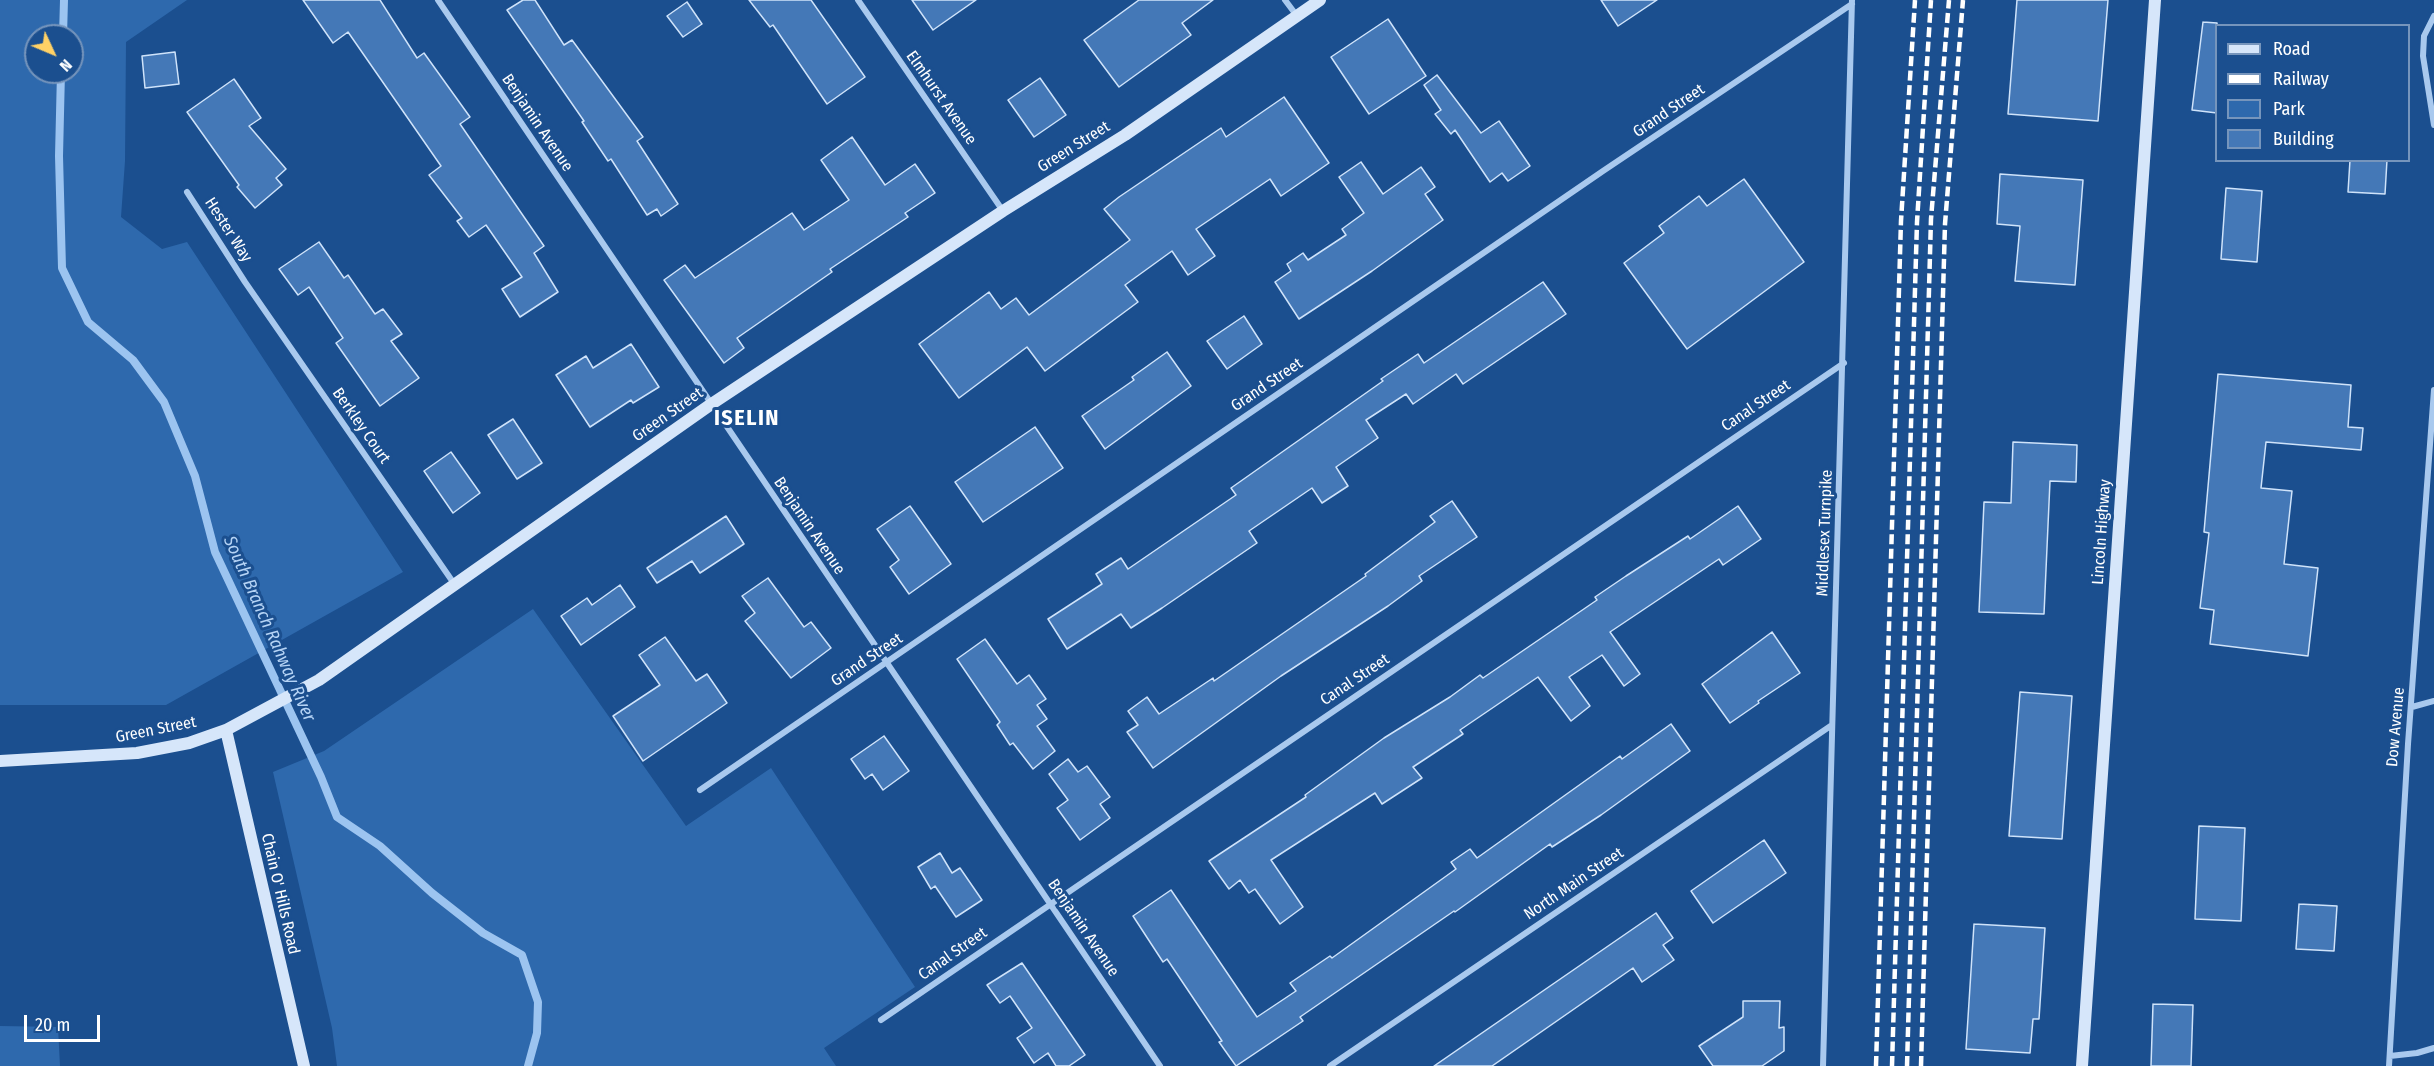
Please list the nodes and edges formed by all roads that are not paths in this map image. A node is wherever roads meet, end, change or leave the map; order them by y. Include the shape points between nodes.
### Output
1 (438, 0) edge
2 (858, 0) edge
3 (1285, 0) edge
4 (1320, 0) edge
5 (2155, 0) edge
6 (1852, 2) edge
7 (1297, 16) junction
8 (2434, 16) edge
9 (2434, 125) edge
10 (188, 192) dead end
11 (1003, 211) junction
12 (245, 282) joint
13 (1844, 363) junction
14 (2434, 390) edge
15 (710, 405) junction
16 (455, 585) junction
17 (886, 663) junction
18 (2434, 701) edge
19 (2412, 707) junction
20 (1832, 725) junction
21 (226, 730) junction
22 (0, 761) edge
23 (700, 790) dead end
24 (1050, 904) junction
25 (881, 1020) dead end
26 (2434, 1048) edge
27 (2390, 1056) junction
28 (304, 1066) edge
29 (1160, 1066) edge
30 (1330, 1066) edge
31 (1823, 1066) edge
32 (2082, 1066) edge
33 (2389, 1066) edge

1 - 15 street, Benjamin Avenue
2 - 11 street, Elmhurst Avenue
3 - 7 street
4 - 7 street, Green Street
5 - 32 street, Lincoln Highway
6 - 13 street, Middlesex Turnpike
6 - 17 street, Grand Street
7 - 11 street, Green Street via 1125,135
8 - 9 street via 2424,36 2423,56
10 - 12 street, Hester Way
11 - 15 street, Green Street
12 - 16 street, Berkley Court
13 - 20 street, Middlesex Turnpike
13 - 24 street, Canal Street
14 - 19 street, Dow Avenue
15 - 16 street, Green Street
15 - 17 street, Benjamin Avenue
16 - 21 street, Green Street via 319,680
17 - 23 street, Grand Street
17 - 24 street, Benjamin Avenue
18 - 19 street
19 - 27 street, Dow Avenue
20 - 30 street, North Main Street
20 - 31 street, Middlesex Turnpike
21 - 22 street, Green Street via 189,743 137,753
21 - 28 street, Chain O' Hills Road
24 - 25 street, Canal Street
24 - 29 street, Benjamin Avenue
26 - 27 street
27 - 33 street, Dow Avenue

